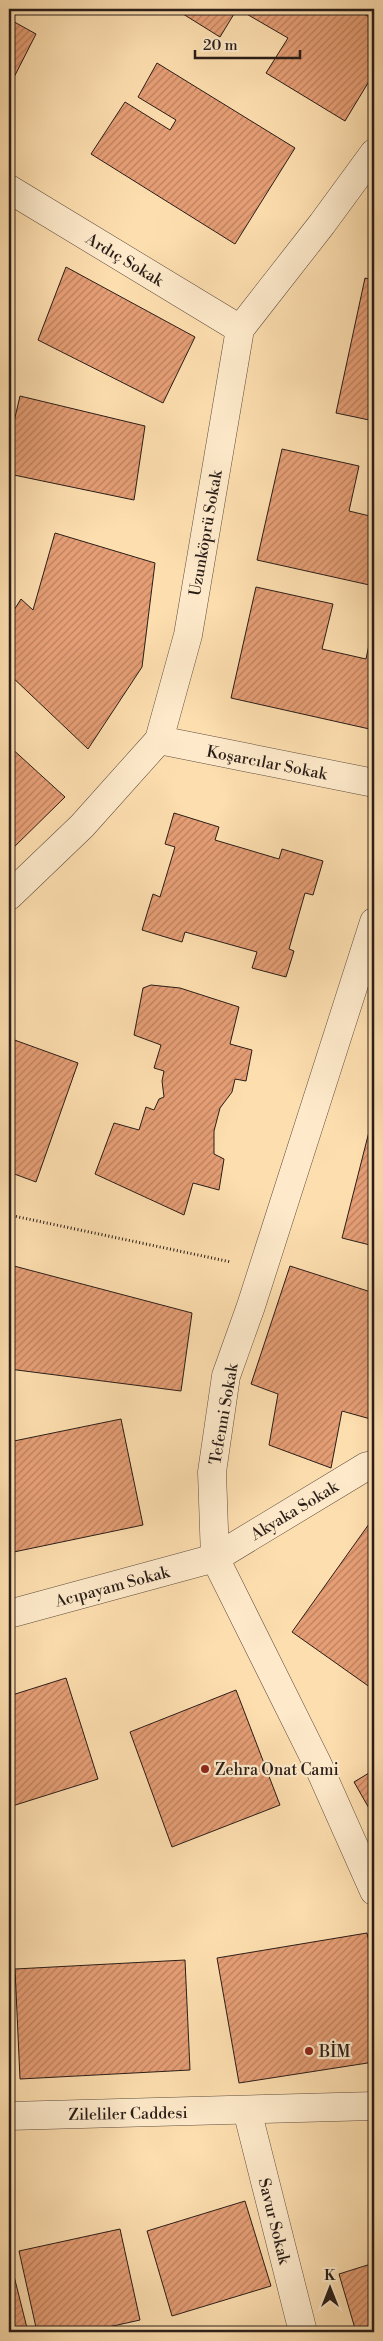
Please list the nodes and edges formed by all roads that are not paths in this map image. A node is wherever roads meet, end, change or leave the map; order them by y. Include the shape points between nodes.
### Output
1 (374, 152) edge
2 (9, 189) edge
3 (240, 329) junction
4 (159, 740) junction
5 (374, 783) edge
6 (9, 896) edge
7 (374, 922) edge
8 (374, 1465) edge
9 (215, 1558) junction
10 (9, 1614) edge
11 (374, 1891) edge
12 (374, 2106) edge
13 (247, 2110) junction
14 (9, 2116) edge
15 (303, 2332) edge

1 - 3 street, Uzunköprü Sokak
2 - 3 street, Ardıç Sokak
3 - 4 street, Uzunköprü Sokak via 188,635
4 - 5 street, Koşarcılar Sokak
4 - 6 street, Uzunköprü Sokak via 82,826
7 - 9 street, Tefenni Sokak via 226,1376 212,1472
8 - 9 street, Akyaka Sokak via 367,1466
9 - 10 street, Acıpayam Sokak
9 - 11 street, Tefenni Sokak via 317,1763
12 - 13 street, Zileliler Caddesi
13 - 14 street, Zileliler Caddesi
13 - 15 street, Savur Sokak

